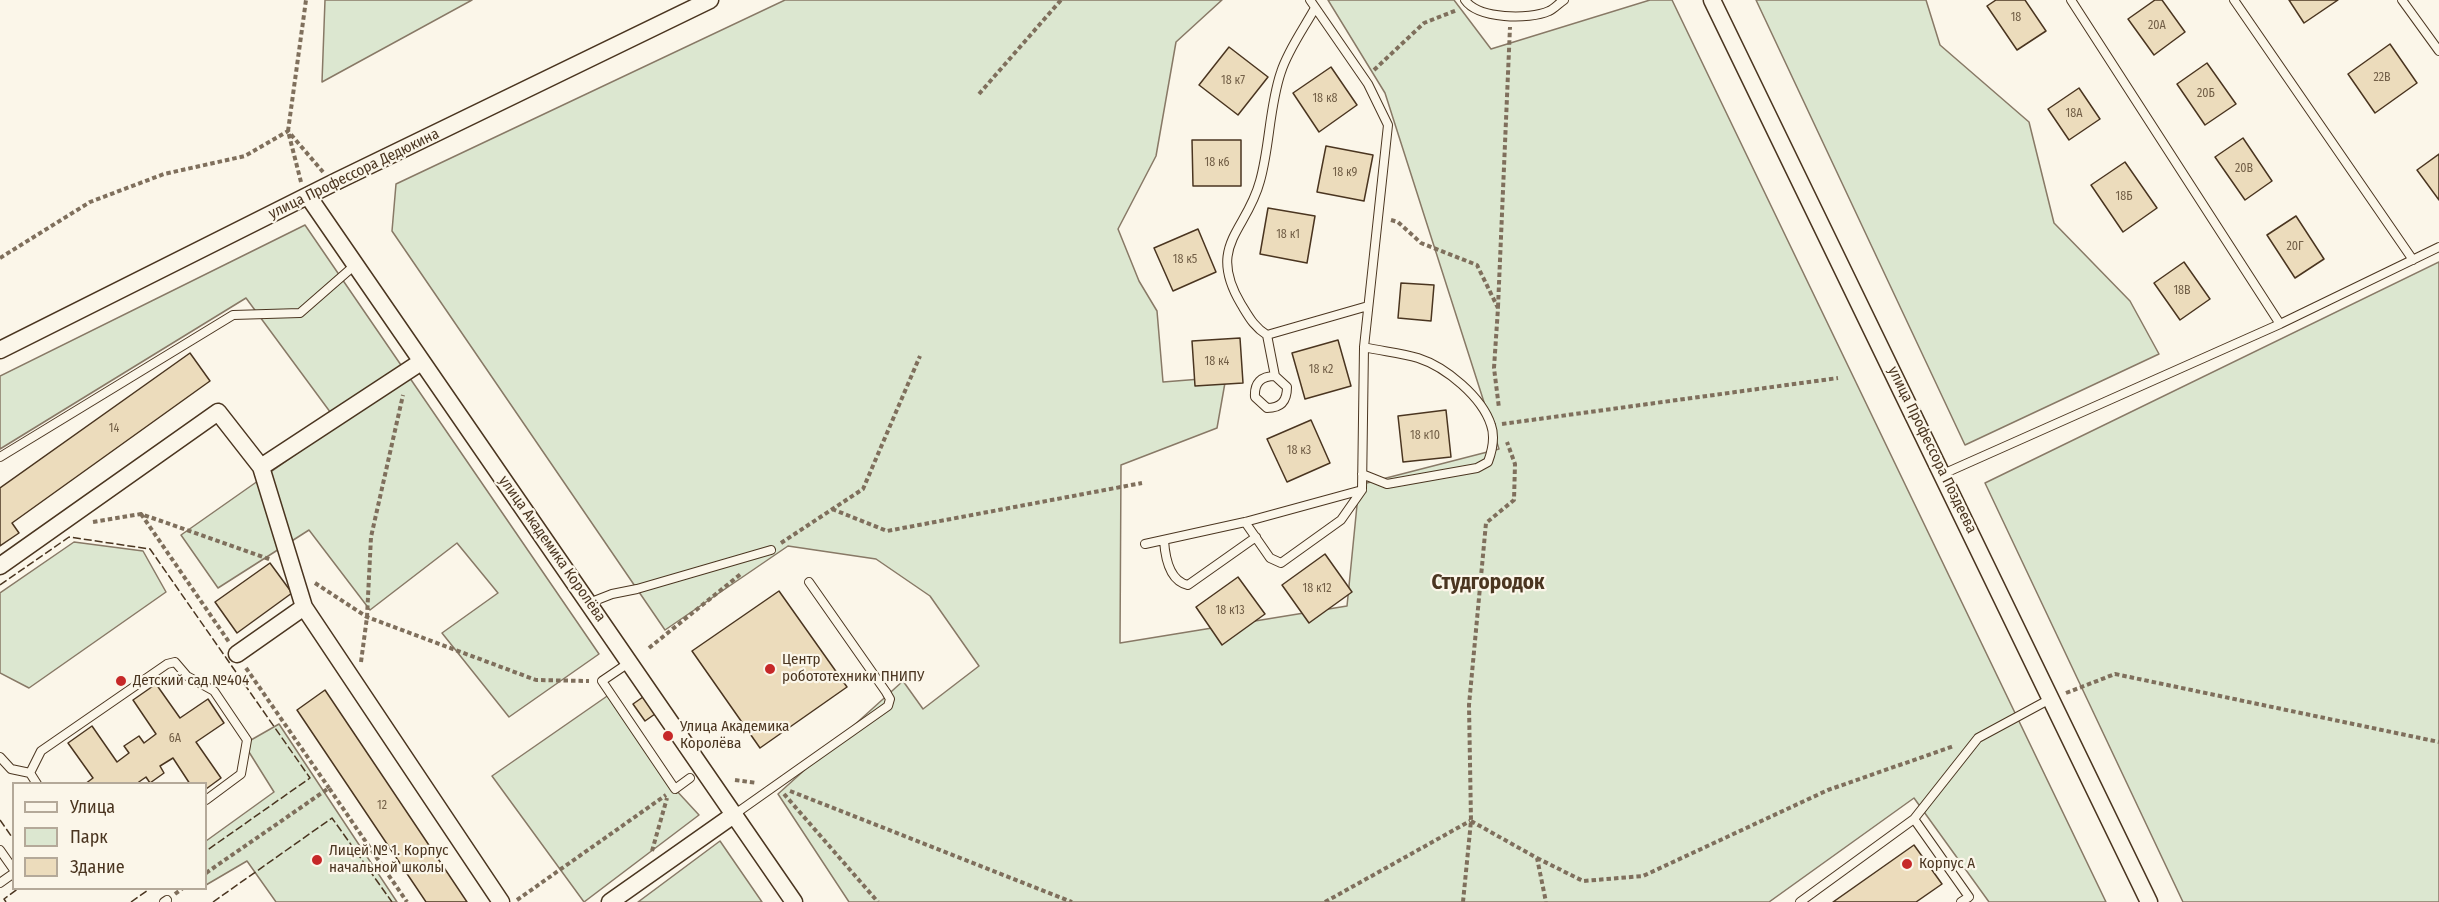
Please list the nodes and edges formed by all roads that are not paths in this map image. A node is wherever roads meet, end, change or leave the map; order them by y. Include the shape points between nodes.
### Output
1 (710, 0) edge
2 (1564, 0) edge
3 (1712, 0) edge
4 (2071, 0) edge
5 (2234, 0) edge
6 (2402, 0) edge
7 (1466, 3) edge
8 (1313, 4) edge
9 (2439, 51) edge
10 (305, 191) junction
11 (2439, 247) edge
12 (2413, 260) junction
13 (355, 265) junction
14 (1368, 306) junction
15 (2280, 324) junction
16 (1267, 335) junction
17 (1364, 347) junction
18 (0, 350) edge
19 (415, 366) junction
20 (1275, 376) dead end
21 (0, 457) edge
22 (261, 467) junction
23 (1362, 474) junction
24 (1943, 474) junction
25 (1362, 490) junction
26 (1245, 522) junction
27 (1256, 537) junction
28 (1164, 540) junction
29 (1145, 544) dead end
30 (771, 550) road end
31 (0, 566) edge
32 (809, 582) dead end
33 (589, 603) junction
34 (304, 607) junction
35 (237, 654) dead end
36 (630, 662) junction
37 (2052, 698) junction
38 (0, 757) edge
39 (30, 773) junction
40 (690, 778) dead end
41 (36, 782) edge
42 (207, 799) edge
43 (735, 814) junction
44 (1914, 819) junction
45 (0, 850) edge
46 (12, 869) edge
47 (12, 874) edge
48 (0, 883) edge
49 (1968, 900) edge
50 (501, 902) edge
51 (610, 902) edge
52 (795, 902) edge
53 (1800, 902) edge
54 (2149, 902) edge

1 - 10 street, улица Профессора Дедюкина
2 - 7 lane via 1548,12 1510,16 1486,15
3 - 24 street, улица Профессора Поздеева
4 - 15 lane
5 - 12 lane
6 - 9 lane
8 - 14 lane via 1366,80 1388,125
8 - 16 lane via 1281,72 1260,183 1228,253 1234,292 1256,328
10 - 13 street, улица Академика Королёва
10 - 18 street, улица Профессора Дедюкина
11 - 12 lane
12 - 15 lane
13 - 19 street, улица Академика Королёва
13 - 21 lane via 300,314 233,315
14 - 16 lane
14 - 17 lane
15 - 24 lane
16 - 20 lane
17 - 23 lane
17 - 23 lane via 1419,358 1461,382 1487,416 1493,437 1488,462 1477,468 1387,484
19 - 22 street
19 - 33 street, улица Академика Королёва
22 - 31 street via 218,412
22 - 34 street
23 - 25 lane
24 - 37 street, улица Профессора Поздеева
25 - 26 lane
25 - 27 lane via 1333,527 1281,563 1270,558
26 - 27 lane
26 - 28 lane
27 - 28 lane via 1188,585 1178,580 1166,562
28 - 29 lane
30 - 33 lane
32 - 43 lane via 890,699 888,706
33 - 36 street, улица Академика Королёва
34 - 35 street
34 - 50 street
36 - 40 lane via 602,681 675,789
36 - 43 street, улица Академика Королёва
37 - 44 lane via 1978,738
37 - 54 street, улица Профессора Поздеева
38 - 39 lane via 11,769
39 - 41 lane
39 - 42 lane via 41,751 175,662 187,676 214,691 247,740 241,774
43 - 51 street
43 - 52 street, улица Академика Королёва
44 - 49 lane
44 - 53 lane
45 - 46 lane
47 - 48 lane

